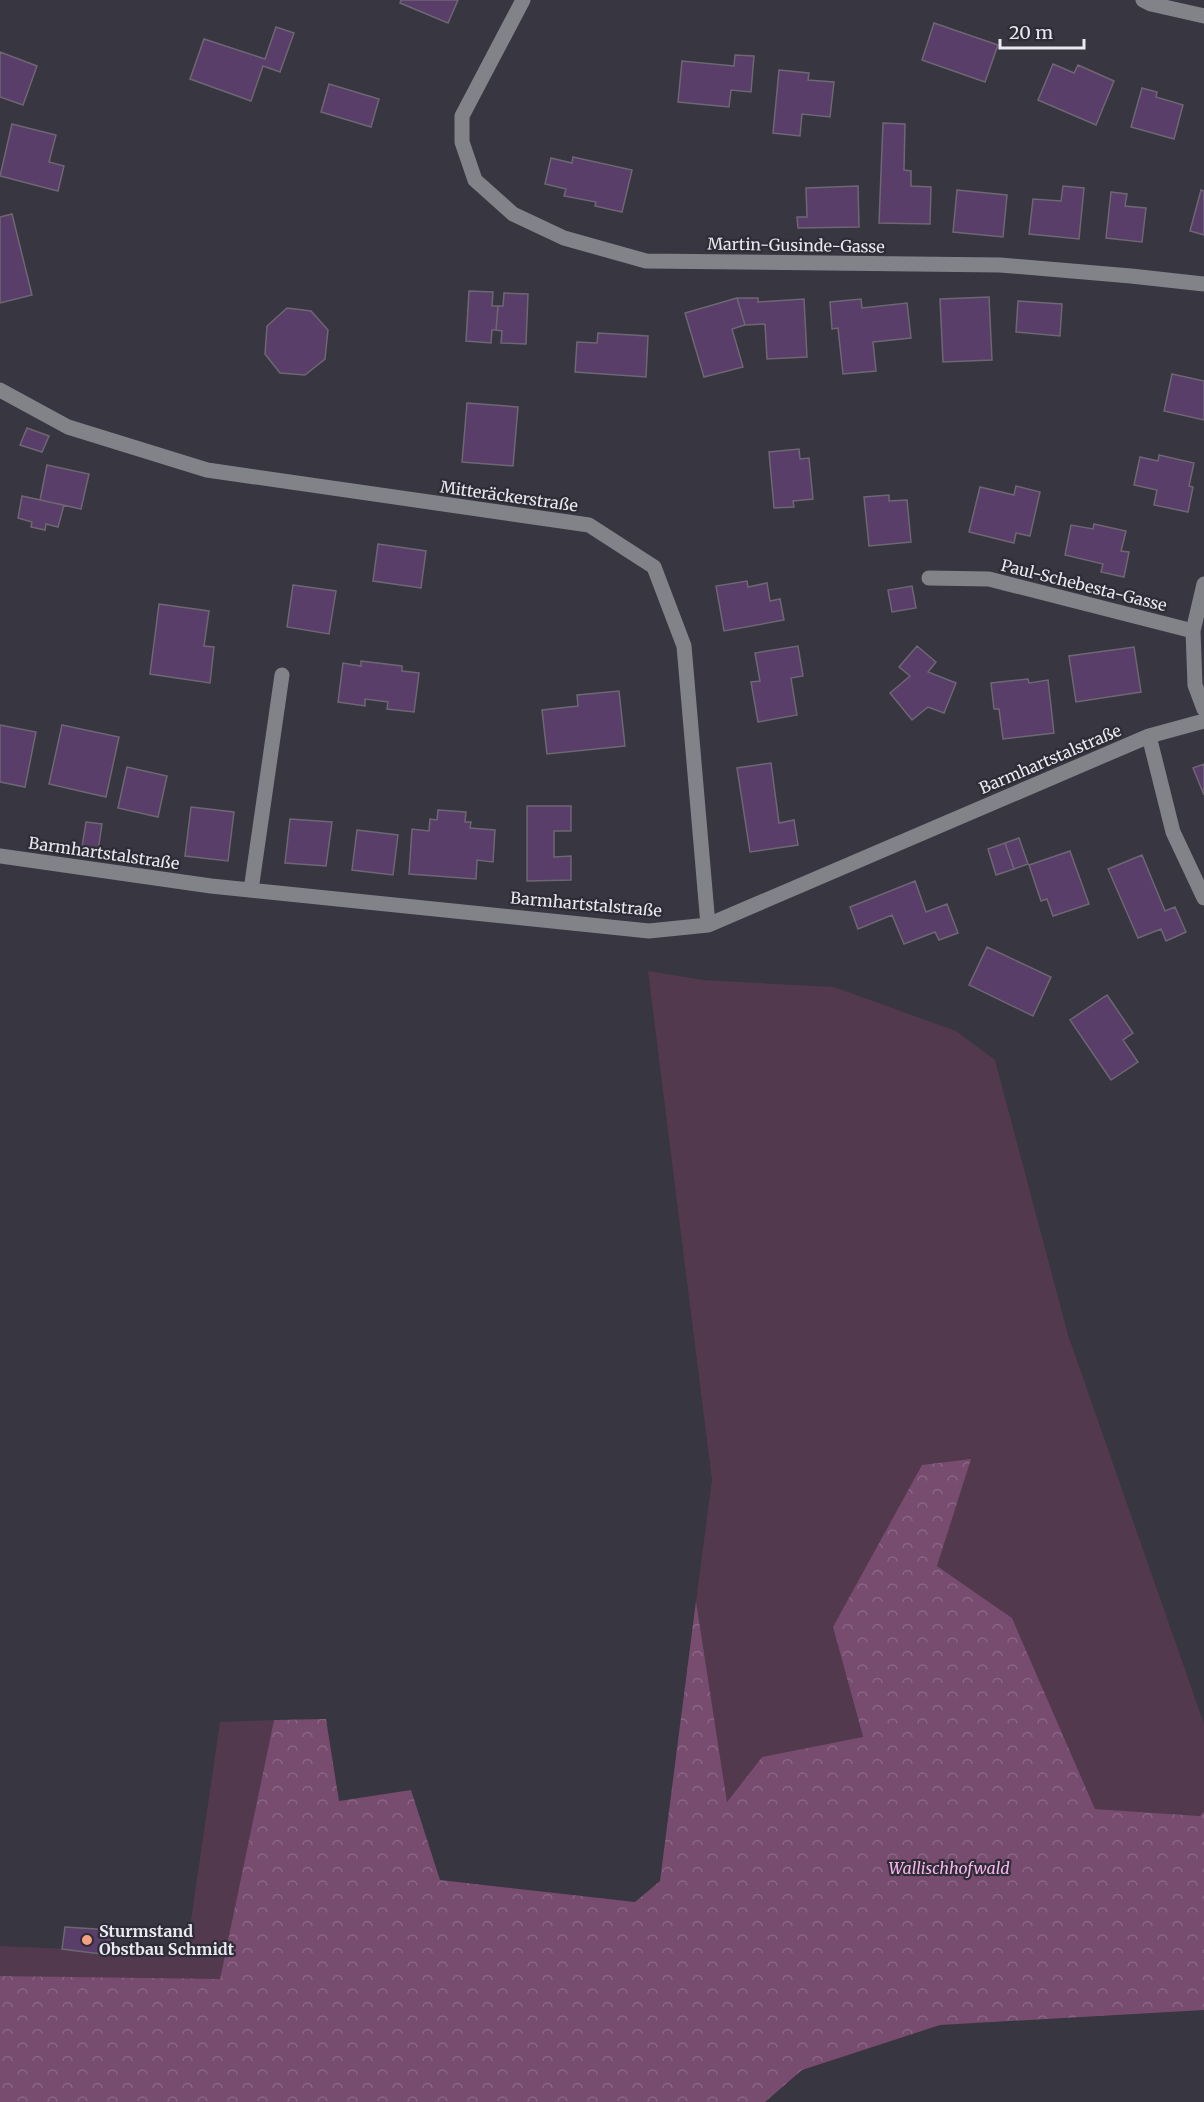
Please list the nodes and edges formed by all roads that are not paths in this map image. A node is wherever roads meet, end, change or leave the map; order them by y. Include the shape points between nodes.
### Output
1 (523, 0) edge
2 (1143, 0) edge
3 (1204, 15) edge
4 (1204, 284) edge
5 (0, 390) edge
6 (929, 578) dead end
7 (1204, 584) edge
8 (1193, 631) junction
9 (282, 675) dead end
10 (1204, 710) edge
11 (1204, 721) edge
12 (1149, 736) junction
13 (0, 856) edge
14 (251, 891) junction
15 (1204, 898) edge
16 (708, 925) junction

1 - 4 street, Martin-Gusinde-Gasse via 462,116 462,142 475,180 513,214 564,238 646,261 1000,265
2 - 3 street
5 - 16 street, Mitteräckerstraße via 68,428 207,470 589,525 654,567 684,646
6 - 8 street, Paul-Schebesta-Gasse via 989,579
7 - 8 street
8 - 10 street via 1195,685
9 - 14 street
11 - 12 street, Barmhartstalstraße
12 - 15 street via 1173,832
12 - 16 street, Barmhartstalstraße
13 - 14 street, Barmhartstalstraße
14 - 16 street, Barmhartstalstraße via 649,931

